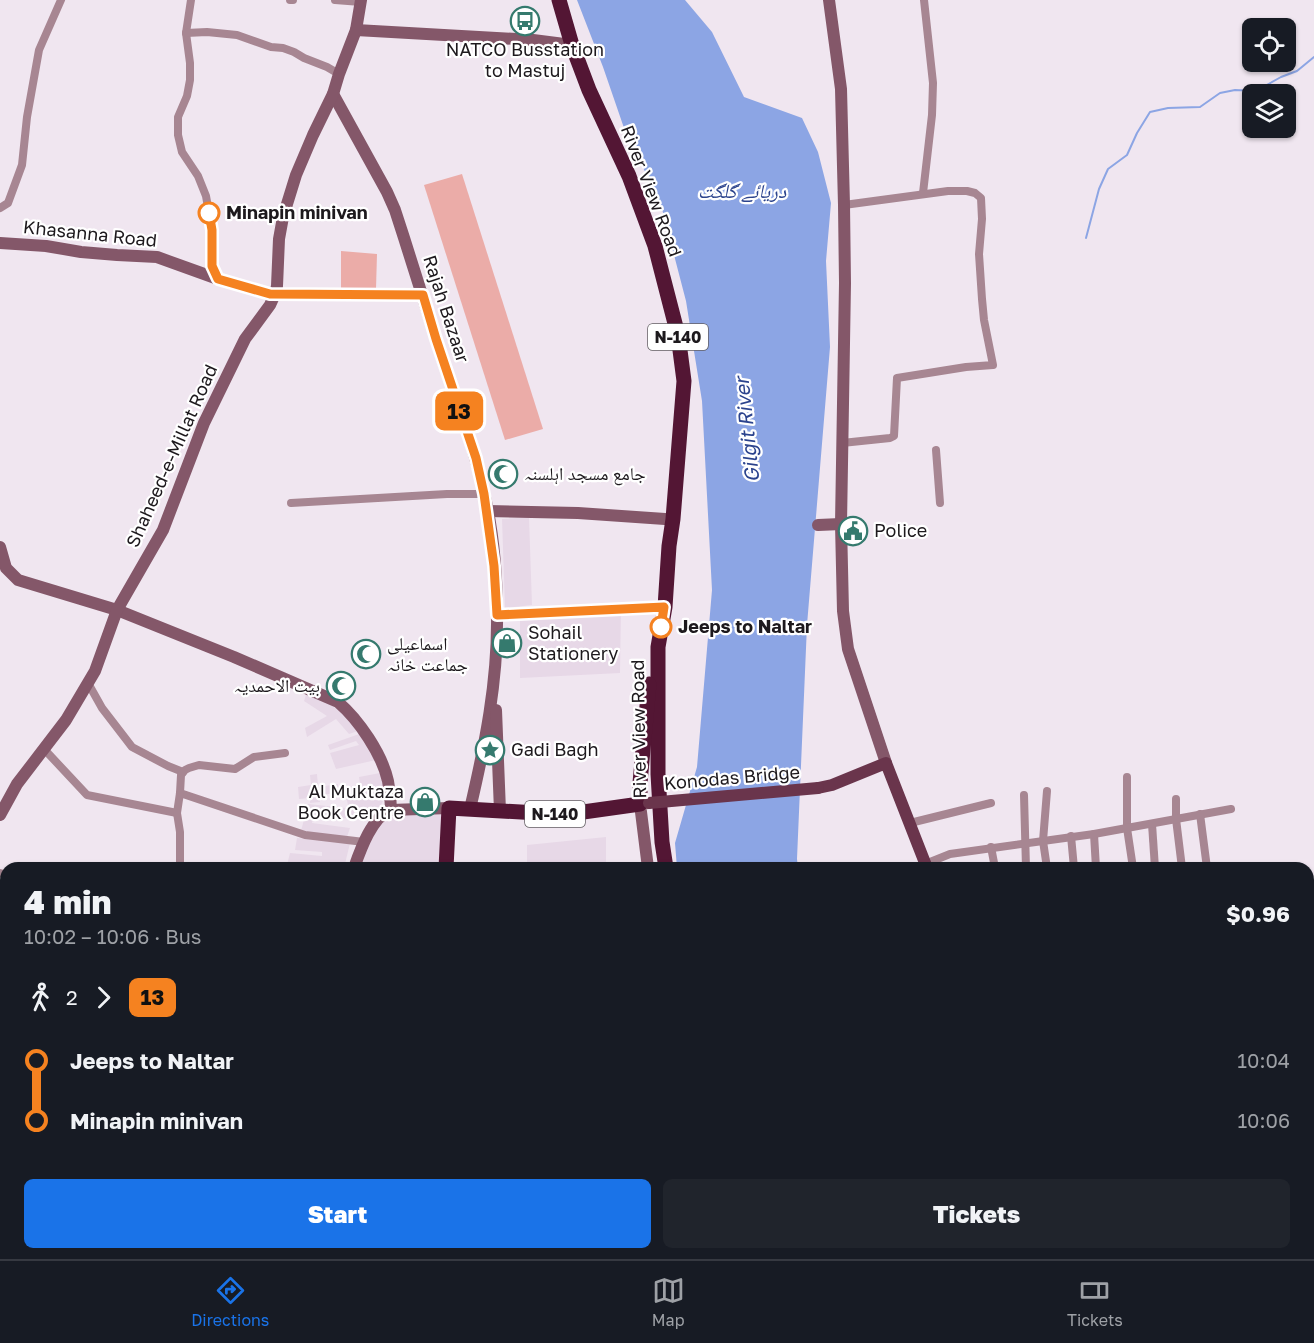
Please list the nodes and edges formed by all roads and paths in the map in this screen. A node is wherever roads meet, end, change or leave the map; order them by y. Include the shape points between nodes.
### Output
1 (61, 0) edge
2 (191, 0) edge
3 (335, 0) edge
4 (559, 0) edge
5 (829, 0) edge
6 (924, 0) edge
7 (361, 1) edge
8 (356, 30) junction
9 (186, 33) junction
10 (572, 45) junction
11 (339, 74) junction
12 (333, 94) junction
13 (923, 193) junction
14 (844, 205) junction
15 (0, 208) edge
16 (0, 243) edge
17 (218, 279) junction
18 (275, 294) junction
19 (423, 295) junction
20 (842, 443) junction
21 (936, 450) dead end
22 (484, 494) junction
23 (291, 503) dead end
24 (940, 503) dead end
25 (488, 511) junction
26 (665, 519) dead end
27 (841, 524) junction
28 (818, 525) dead end
29 (0, 547) edge
30 (664, 607) junction
31 (117, 610) junction
32 (497, 615) junction
33 (658, 647) junction
34 (88, 683) junction
35 (491, 740) junction
36 (44, 749) junction
37 (285, 753) dead end
38 (886, 763) junction
39 (183, 772) junction
40 (1127, 777) dead end
41 (1047, 791) dead end
42 (180, 793) junction
43 (1024, 795) dead end
44 (1176, 799) dead end
45 (644, 803) junction
46 (991, 803) dead end
47 (449, 808) junction
48 (470, 809) junction
49 (1232, 809) dead end
50 (391, 810) junction
51 (500, 811) junction
52 (177, 813) junction
53 (1200, 814) junction
54 (0, 815) edge
55 (1176, 819) junction
56 (910, 823) junction
57 (1152, 824) junction
58 (1127, 828) junction
59 (1094, 834) junction
60 (1071, 836) junction
61 (1043, 841) junction
62 (364, 842) junction
63 (1024, 843) junction
64 (991, 847) junction
65 (180, 862) edge
66 (356, 862) edge
67 (446, 862) edge
68 (648, 862) edge
69 (665, 862) edge
70 (925, 862) edge
71 (934, 862) edge
72 (994, 862) edge
73 (1026, 862) edge
74 (1046, 862) edge
75 (1073, 862) edge
76 (1096, 862) edge
77 (1132, 862) edge
78 (1155, 862) edge
79 (1181, 862) edge
80 (1207, 862) edge

1 - 15 street via 39,50 22,165 8,203
2 - 9 street
3 - 7 street
4 - 10 highway, River View Road / N-140
5 - 14 main road via 841,89
6 - 13 street via 933,83
7 - 8 main road, Shaheed-e-Millat Road
8 - 10 main road
8 - 11 main road, Shaheed-e-Millat Road
9 - 11 street via 237,35 294,52
9 - 17 street via 190,80 178,117 178,135 182,152 206,196 212,230 212,266
10 - 30 highway, River View Road / N-140 via 655,246 678,336 684,381
11 - 12 main road, Shaheed-e-Millat Road
12 - 18 main road, Shaheed-e-Millat Road via 296,175 283,217
12 - 19 main road, Rajah Bazaar via 387,192
13 - 14 street
13 - 20 street via 967,191 981,198 982,299 993,365 897,378 894,436
14 - 20 main road
16 - 17 main road, Khasanna Road via 157,257
17 - 18 main road, Khasanna Road
18 - 19 main road, Khasanna Road
18 - 31 main road, Shaheed-e-Millat Road via 245,339 204,423 163,530
19 - 22 main road, Rajah Bazaar
20 - 27 main road
21 - 24 street
22 - 23 street
22 - 25 main road, Rajah Bazaar
25 - 26 main road
25 - 32 main road, Rajah Bazaar
27 - 28 main road
27 - 38 main road via 848,649
29 - 31 main road via 6,568 18,580
30 - 32 street
30 - 33 highway, River View Road / N-140
31 - 34 main road, Shaheed-e-Millat Road
31 - 50 main road via 338,702 358,724 383,765
32 - 35 main road, Rajah Bazaar
33 - 45 highway, N-140 via 652,655 640,783
33 - 69 highway, River View Road via 658,774
34 - 36 main road, Shaheed-e-Millat Road
34 - 39 street via 132,747
35 - 48 main road
35 - 51 main road
36 - 52 street via 87,795
36 - 54 main road, Shaheed-e-Millat Road via 17,784
37 - 39 street via 254,757 235,769 199,765
38 - 45 main road, Konodas Bridge, bridge via 818,788
38 - 56 main road
39 - 42 street
40 - 58 street
41 - 61 street
42 - 52 street
42 - 62 street via 305,835
43 - 63 street
44 - 55 street
45 - 51 highway, N-140 via 569,814
45 - 68 main road
46 - 56 street
47 - 48 highway, N-140
47 - 50 main road
47 - 67 highway
48 - 51 highway, N-140
49 - 53 street
50 - 62 main road via 380,816
52 - 65 street
53 - 55 street
53 - 80 street
55 - 57 street
55 - 79 street
56 - 70 main road
57 - 58 street
57 - 78 street
58 - 59 street
58 - 77 street
59 - 60 street
59 - 76 street
60 - 61 street
60 - 75 street
61 - 63 street
61 - 74 street
62 - 66 main road
63 - 64 street
63 - 73 street
64 - 71 street via 950,854
64 - 72 street

